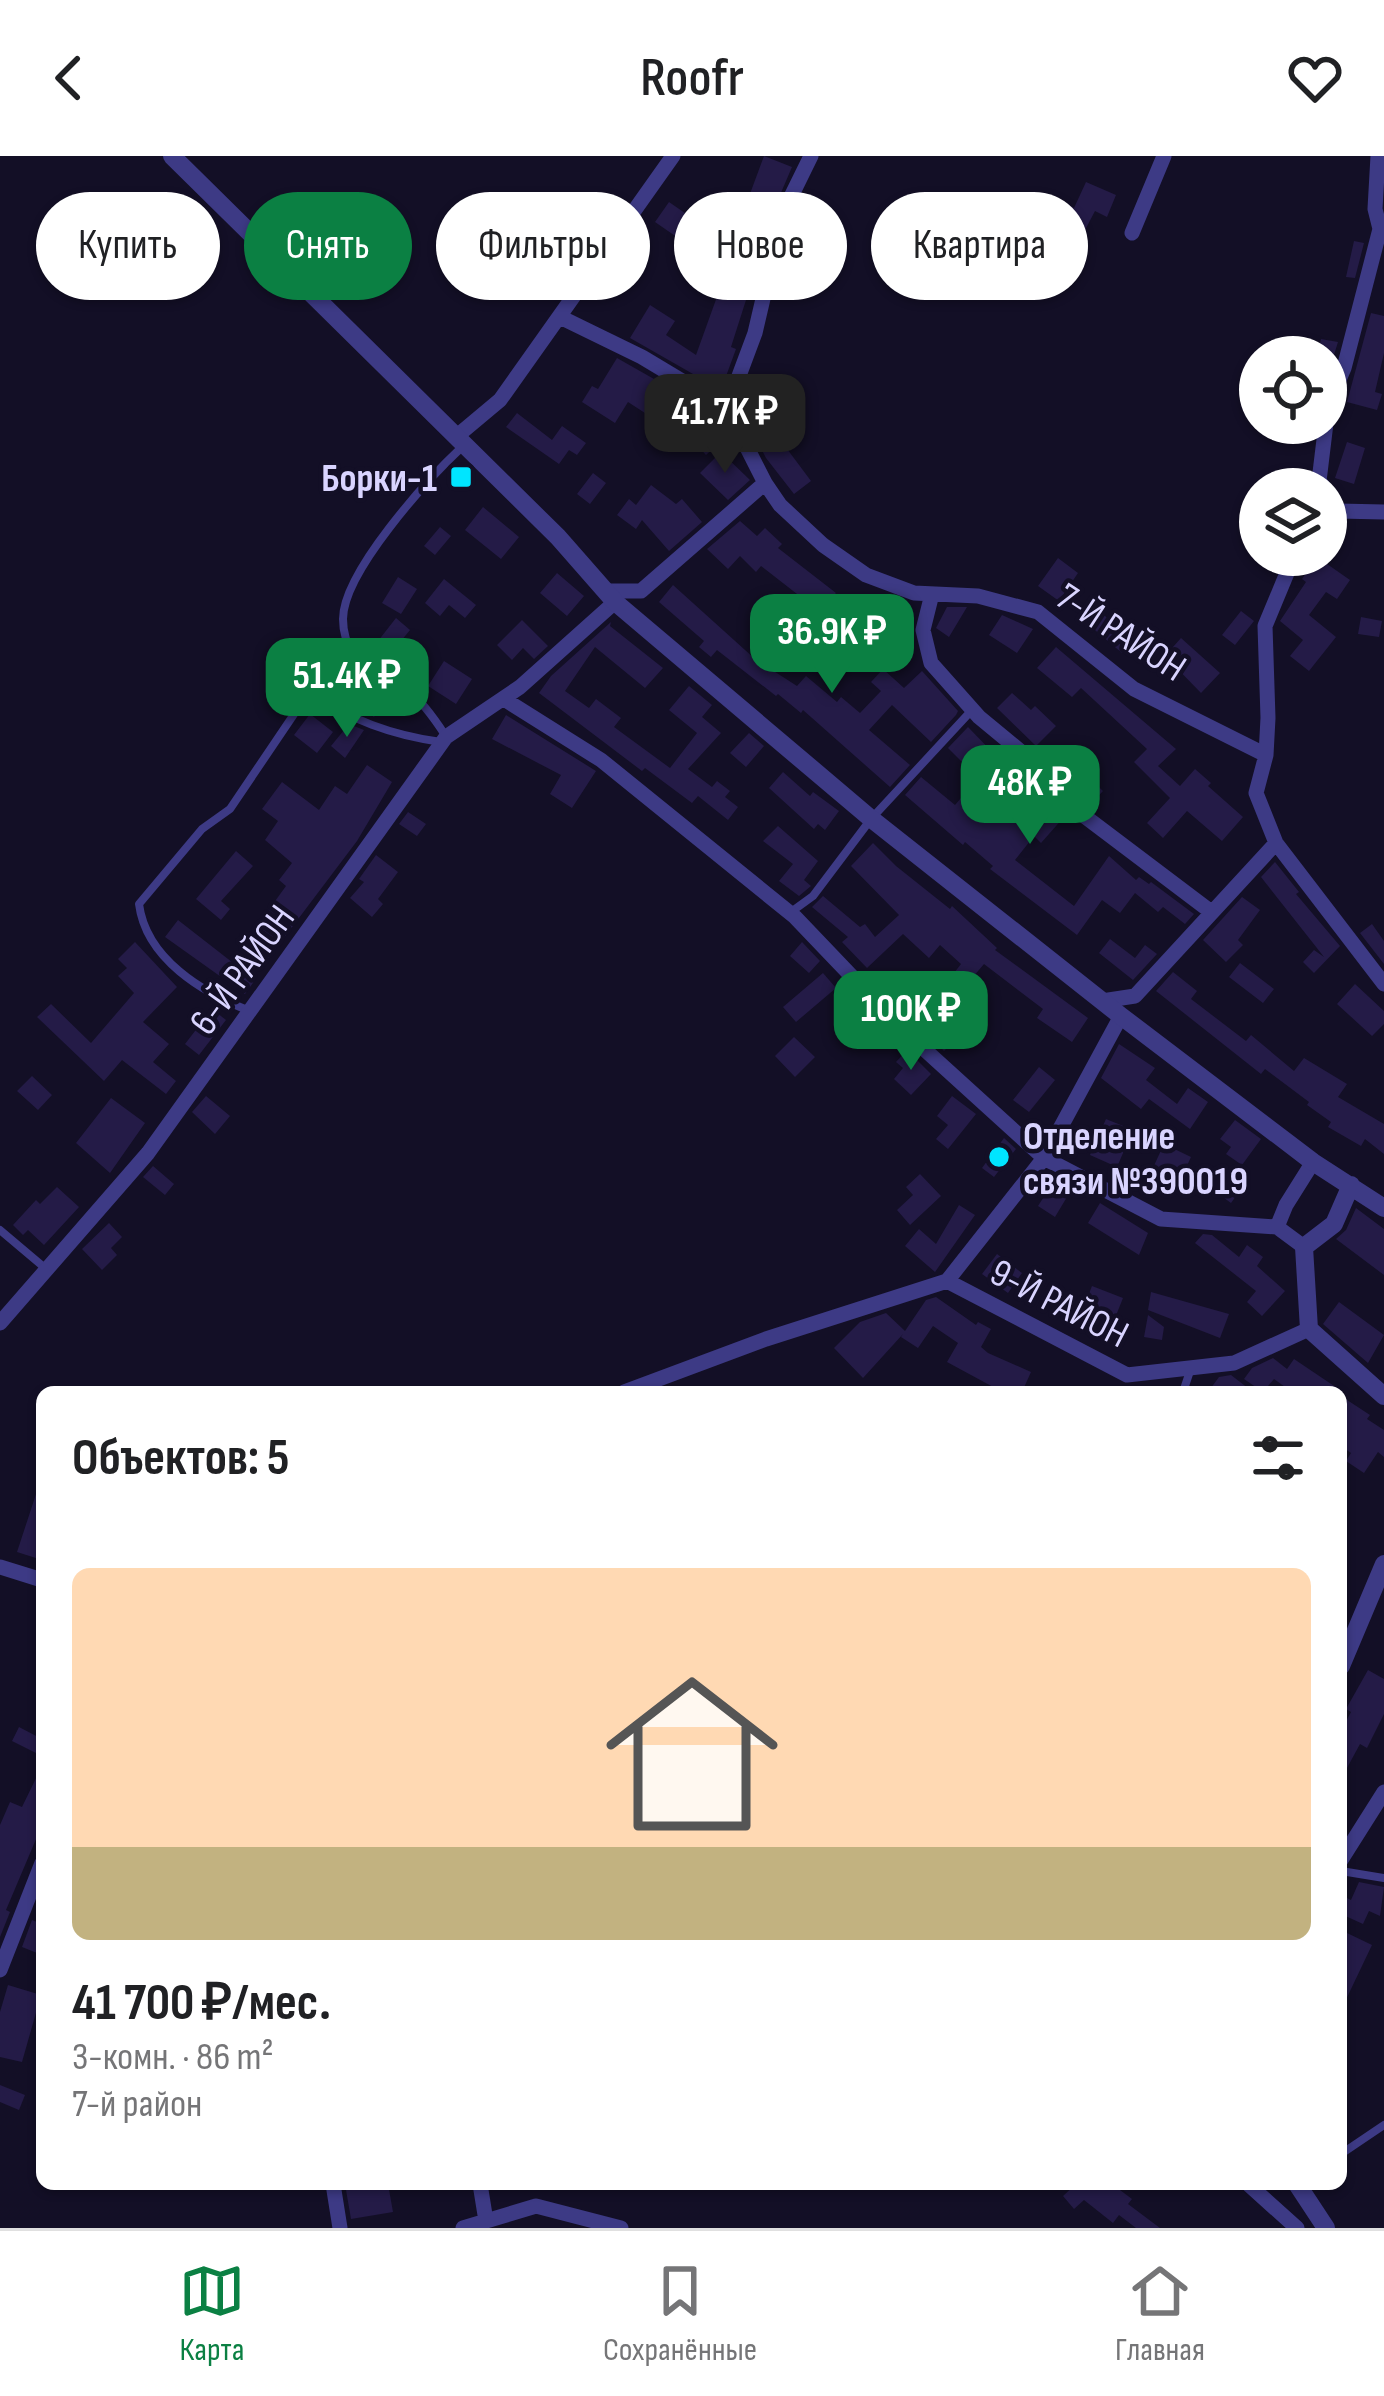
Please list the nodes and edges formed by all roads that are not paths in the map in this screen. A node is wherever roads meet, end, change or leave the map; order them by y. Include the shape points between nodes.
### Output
1 (172, 156) edge
2 (673, 156) edge
3 (811, 156) edge
4 (1164, 156) edge
5 (1378, 156) edge
6 (1382, 230) edge
7 (1132, 233) dead end
8 (560, 317) junction
9 (1347, 357) edge
10 (727, 408) junction
11 (461, 441) junction
12 (766, 484) junction
13 (1347, 511) edge
14 (1384, 512) edge
15 (1285, 576) edge
16 (932, 594) junction
17 (611, 597) junction
18 (347, 644) junction
19 (309, 692) junction
20 (504, 699) junction
21 (972, 710) junction
22 (444, 739) junction
23 (1266, 754) junction
24 (871, 819) junction
25 (1276, 843) junction
26 (1210, 910) junction
27 (790, 913) junction
28 (1384, 984) edge
29 (1102, 1001) junction
30 (251, 1012) junction
31 (1121, 1016) junction
32 (1044, 1158) junction
33 (1313, 1162) junction
34 (1352, 1185) junction
35 (1384, 1208) edge
36 (1277, 1227) junction
37 (0, 1230) edge
38 (1304, 1247) junction
39 (47, 1270) junction
40 (947, 1281) junction
41 (0, 1323) edge
42 (1310, 1329) junction
43 (1190, 1369) junction
44 (640, 1386) edge
45 (1185, 1386) edge
46 (1384, 1396) edge
47 (1384, 1564) edge
48 (0, 1567) edge
49 (36, 1577) edge
50 (1347, 1652) edge
51 (1384, 1792) edge
52 (1347, 1851) edge
53 (1347, 1872) edge
54 (36, 1878) edge
55 (1384, 1879) edge
56 (0, 1970) edge
57 (1384, 2125) edge
58 (1347, 2150) edge
59 (334, 2190) edge
60 (481, 2190) edge
61 (1255, 2190) edge
62 (1302, 2190) edge
63 (486, 2221) junction
64 (340, 2228) edge
65 (463, 2228) edge
66 (621, 2228) edge
67 (1297, 2228) edge
68 (1326, 2228) edge

1 - 11 street
2 - 8 street
3 - 10 street via 783,213
4 - 7 street
5 - 6 street
6 - 9 street
8 - 10 street
8 - 11 street
10 - 12 street, 7-Й РАЙОН
11 - 17 street
11 - 18 lane via 376,548 345,602
12 - 16 street, 7-Й РАЙОН via 823,545 866,574
12 - 17 street via 641,592
13 - 14 street
15 - 23 street via 1264,626
16 - 21 street via 923,630 931,663
16 - 23 street, 7-Й РАЙОН via 1038,612 1134,688
17 - 20 street, 6-Й РАЙОН
17 - 24 street
18 - 19 lane
18 - 22 lane via 353,656 422,699
19 - 22 lane via 367,726
19 - 30 lane via 230,808 202,829 140,904 142,925 182,974
20 - 22 street, 6-Й РАЙОН
20 - 27 street via 601,760
21 - 24 lane
21 - 26 street via 1071,806
22 - 30 street, 6-Й РАЙОН
23 - 25 street via 1256,793
24 - 27 lane via 813,896
24 - 29 street
25 - 26 street
25 - 28 street
26 - 29 street via 1135,996
27 - 32 street
29 - 31 street
30 - 39 street, 6-Й РАЙОН via 148,1153
31 - 32 street
31 - 33 street
32 - 36 street via 1161,1219
32 - 40 street
33 - 34 street
33 - 36 street
34 - 35 street
34 - 38 street via 1334,1224
36 - 38 street
37 - 39 lane
38 - 42 street
39 - 41 street, 6-Й РАЙОН
40 - 43 street, 9-Й РАЙОН via 1127,1375
40 - 44 street, 9-Й РАЙОН
42 - 43 street, 9-Й РАЙОН via 1234,1363
42 - 46 street
43 - 45 lane
47 - 50 street
48 - 49 street
51 - 52 street
53 - 55 lane
54 - 56 street
57 - 58 lane
59 - 64 street
60 - 63 street
61 - 67 street
62 - 68 street
63 - 65 street
63 - 66 street via 536,2206

